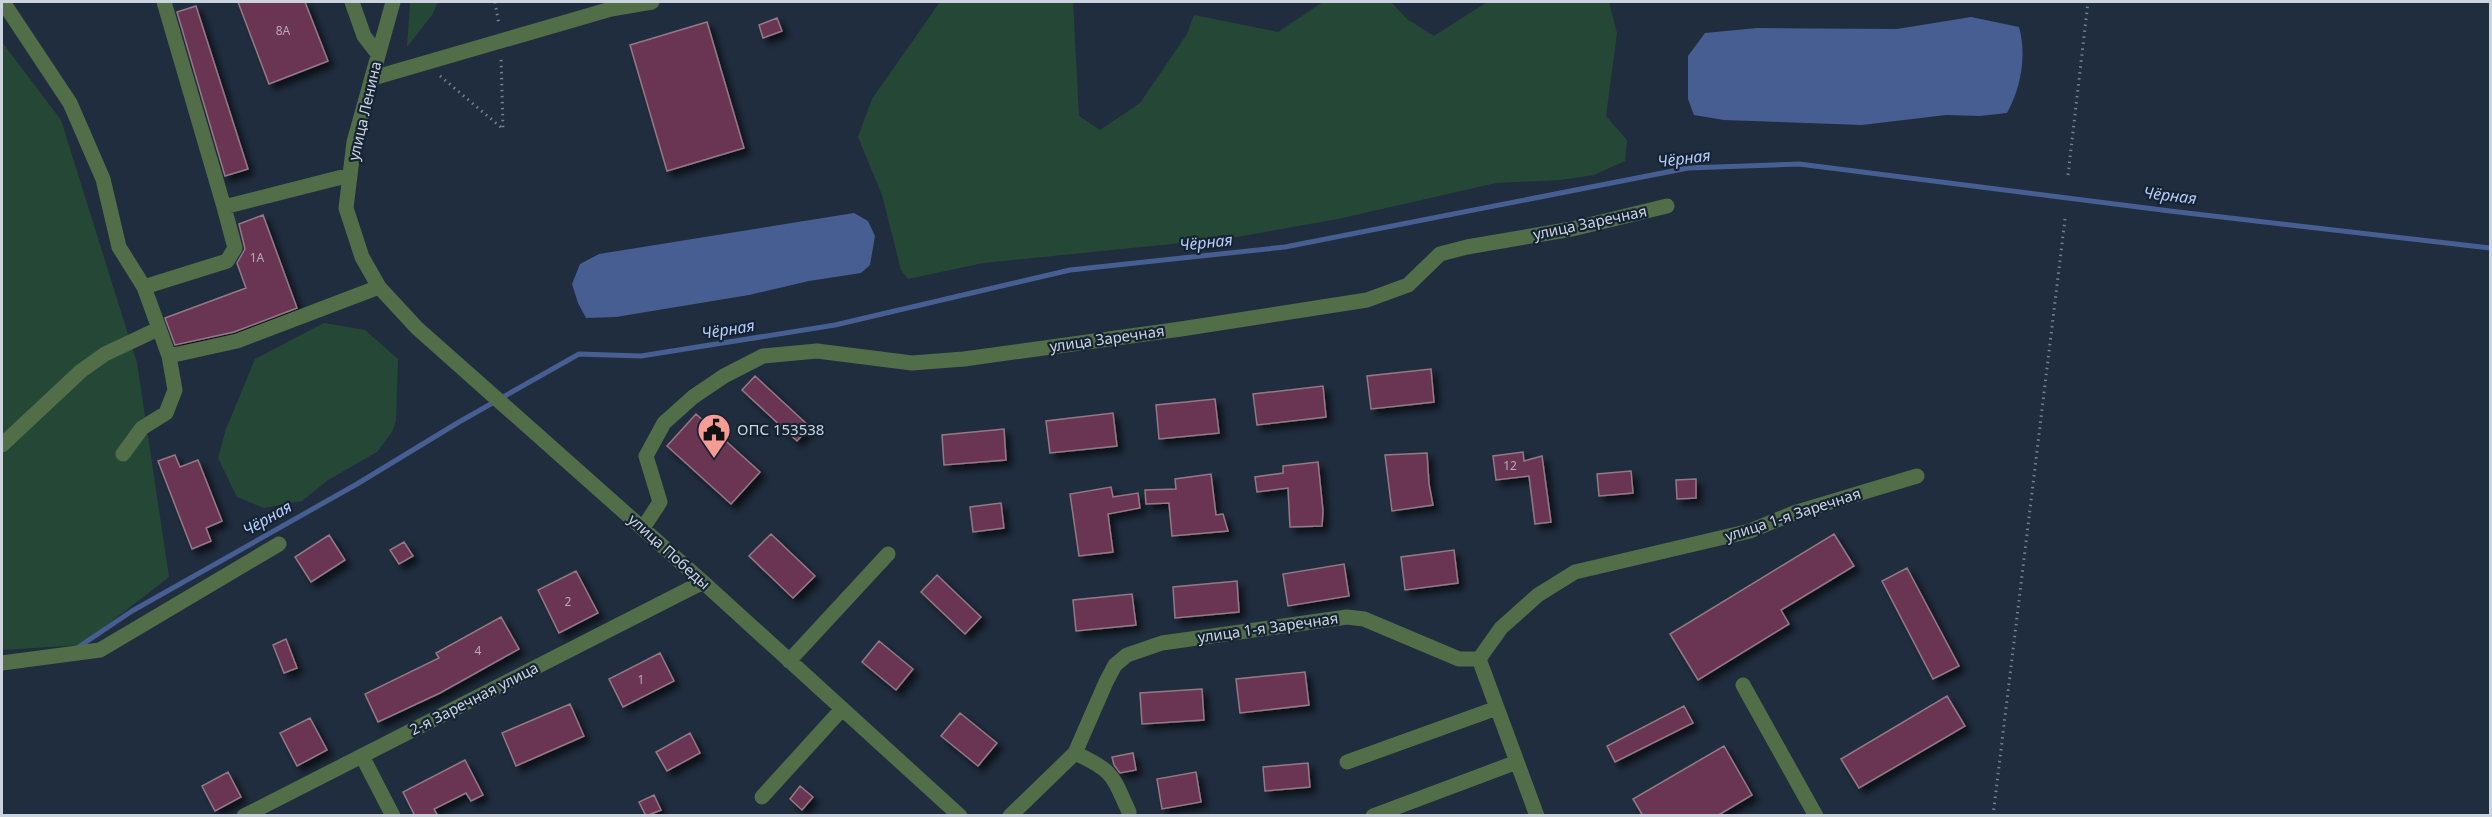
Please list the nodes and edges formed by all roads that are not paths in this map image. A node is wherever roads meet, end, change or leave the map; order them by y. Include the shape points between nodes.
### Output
1 (3, 2) edge
2 (164, 2) edge
3 (352, 2) edge
4 (393, 2) edge
5 (652, 2) edge
6 (378, 54) junction
7 (373, 78) junction
8 (350, 175) junction
9 (1667, 206) dead end
10 (224, 207) junction
11 (144, 287) junction
12 (379, 287) junction
13 (158, 329) junction
14 (169, 357) junction
15 (2, 443) edge
16 (123, 454) dead end
17 (1917, 476) dead end
18 (643, 528) junction
19 (279, 544) dead end
20 (888, 554) dead end
21 (703, 582) junction
22 (1479, 659) junction
23 (789, 661) junction
24 (2, 663) edge
25 (1743, 685) dead end
26 (1497, 708) junction
27 (842, 709) junction
28 (1075, 753) junction
29 (362, 756) junction
30 (1347, 762) dead end
31 (1517, 762) junction
32 (762, 797) dead end
33 (1129, 812) dead end
34 (244, 816) edge
35 (393, 816) edge
36 (960, 816) edge
37 (1011, 816) edge
38 (1373, 816) edge
39 (1537, 816) edge
40 (1816, 816) edge

1 - 11 street via 70,103 104,179 119,247
2 - 10 street
3 - 6 street via 364,36
4 - 6 street, улица Ленина
5 - 7 street via 611,9
6 - 7 street, улица Ленина
7 - 8 street, улица Ленина via 354,142
8 - 10 street
8 - 12 street, улица Ленина via 346,208 362,257
9 - 18 street, улица Заречная via 1440,254 1408,285 1367,300 964,359 912,363 817,351 763,356 724,376 664,423 646,456 660,502
10 - 11 street via 235,248 226,261
11 - 13 street
12 - 14 street via 237,341
12 - 18 street, улица Победы via 417,328
13 - 14 street
13 - 15 street via 105,354 81,371
14 - 16 street via 175,390 166,412 142,428
17 - 22 street, улица 1-я Заречная via 1794,513 1750,531 1575,572 1538,595 1501,628
18 - 21 street, улица Победы
19 - 24 street via 100,650
20 - 23 street
21 - 23 street, улица Победы
21 - 29 street, 2-я Заречная улица
22 - 26 street
22 - 28 street, улица 1-я Заречная via 1459,659 1364,619 1347,617 1162,643 1127,655 1116,665
23 - 27 street, улица Победы
25 - 40 street
26 - 30 street
26 - 31 street
27 - 32 street
27 - 36 street, улица Победы
28 - 33 street via 1112,774
28 - 37 street, улица 1-я Заречная
29 - 34 street, 2-я Заречная улица
29 - 35 street
31 - 38 street
31 - 39 street

